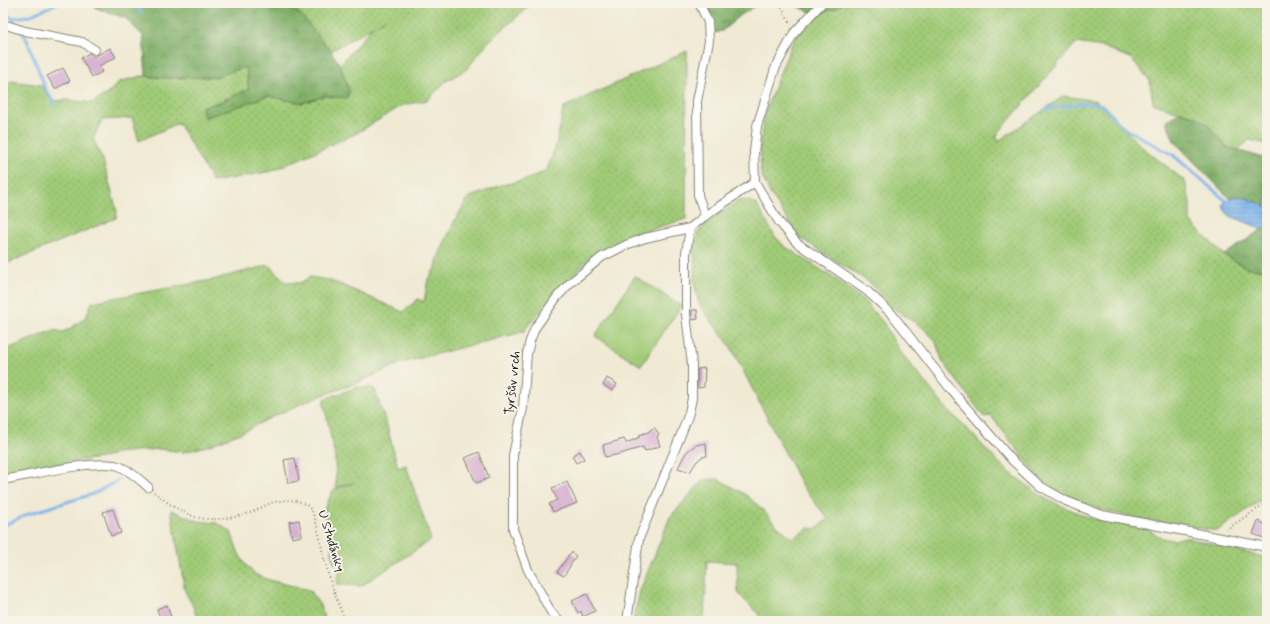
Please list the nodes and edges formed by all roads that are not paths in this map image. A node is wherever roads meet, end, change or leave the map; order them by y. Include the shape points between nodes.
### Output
1 (699, 3) edge
2 (822, 3) edge
3 (3, 24) edge
4 (95, 50) dead end
5 (755, 182) junction
6 (705, 216) junction
7 (690, 228) junction
8 (3, 480) edge
9 (148, 487) road end
10 (1267, 547) edge
11 (559, 621) edge
12 (627, 621) edge

1 - 6 street via 708,22 709,41 697,101 698,194
2 - 5 street via 794,33 776,69 757,126 754,152
3 - 4 street via 82,42
5 - 6 street, Tyršův vrch
5 - 10 street via 786,232 797,243 867,291 892,314 967,408 1012,460 1040,486 1066,501 1102,515
6 - 7 street, Tyršův vrch
7 - 11 street, Tyršův vrch via 644,238 602,257 557,296 539,321 530,341 523,408 513,455 513,530 528,570 551,612
7 - 12 street via 686,253 686,314 692,365 692,398 682,432 639,539
8 - 9 street via 103,463 120,466

